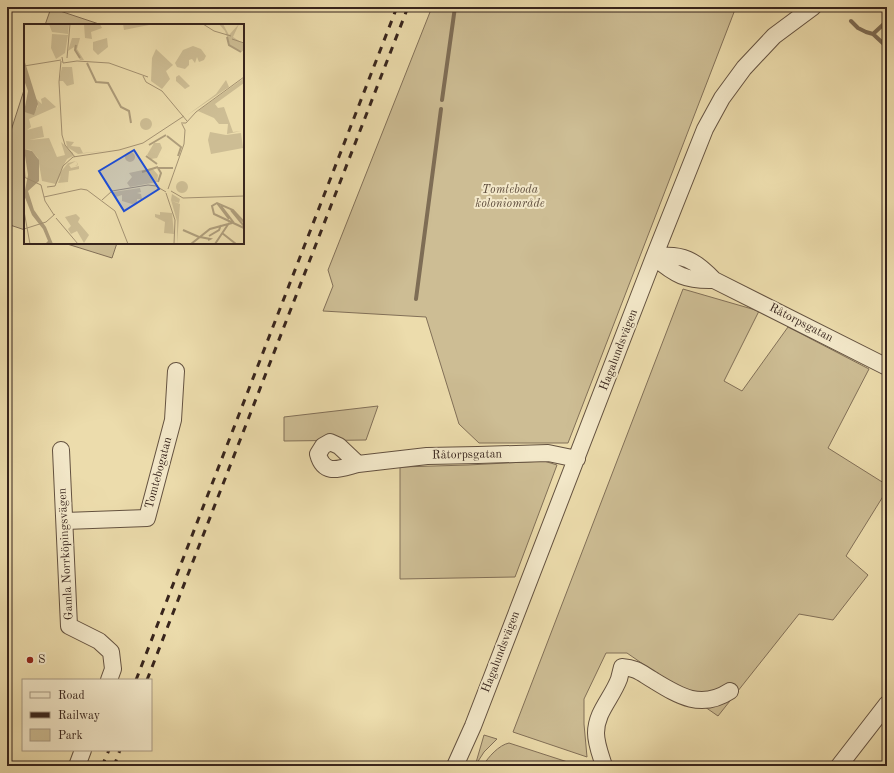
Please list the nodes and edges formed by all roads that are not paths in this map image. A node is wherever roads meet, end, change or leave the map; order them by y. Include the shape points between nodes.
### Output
1 (813, 7) edge
2 (654, 257) junction
3 (887, 367) edge
4 (176, 371) dead end
5 (61, 450) dead end
6 (577, 459) junction
7 (358, 464) dead end
8 (65, 521) junction
9 (109, 679) edge
10 (730, 691) dead end
11 (887, 704) edge
12 (473, 726) junction
13 (83, 751) edge
14 (77, 766) edge
15 (455, 766) edge
16 (467, 766) edge
17 (604, 766) edge
18 (839, 766) edge

1 - 2 street, Hagalundsvägen via 774,36 744,68 722,98 702,136
2 - 3 street, Råtorpsgatan via 667,254 690,260 714,280
2 - 6 street, Hagalundsvägen
4 - 8 street, Tomtebogatan via 173,420 147,518
5 - 8 street, Gamla Norrköpingsvägen
6 - 7 street, Råtorpsgatan via 548,453 427,456
6 - 12 street, Hagalundsvägen
8 - 9 street, Gamla Norrköpingsvägen via 69,626 99,641 112,652 113,669
10 - 17 street via 720,697 704,701 689,699 667,689 634,668 622,667 619,680 597,722 597,745
11 - 18 street
12 - 15 street, Hagalundsvägen
12 - 16 street, Hagalundsvägen
13 - 14 street

